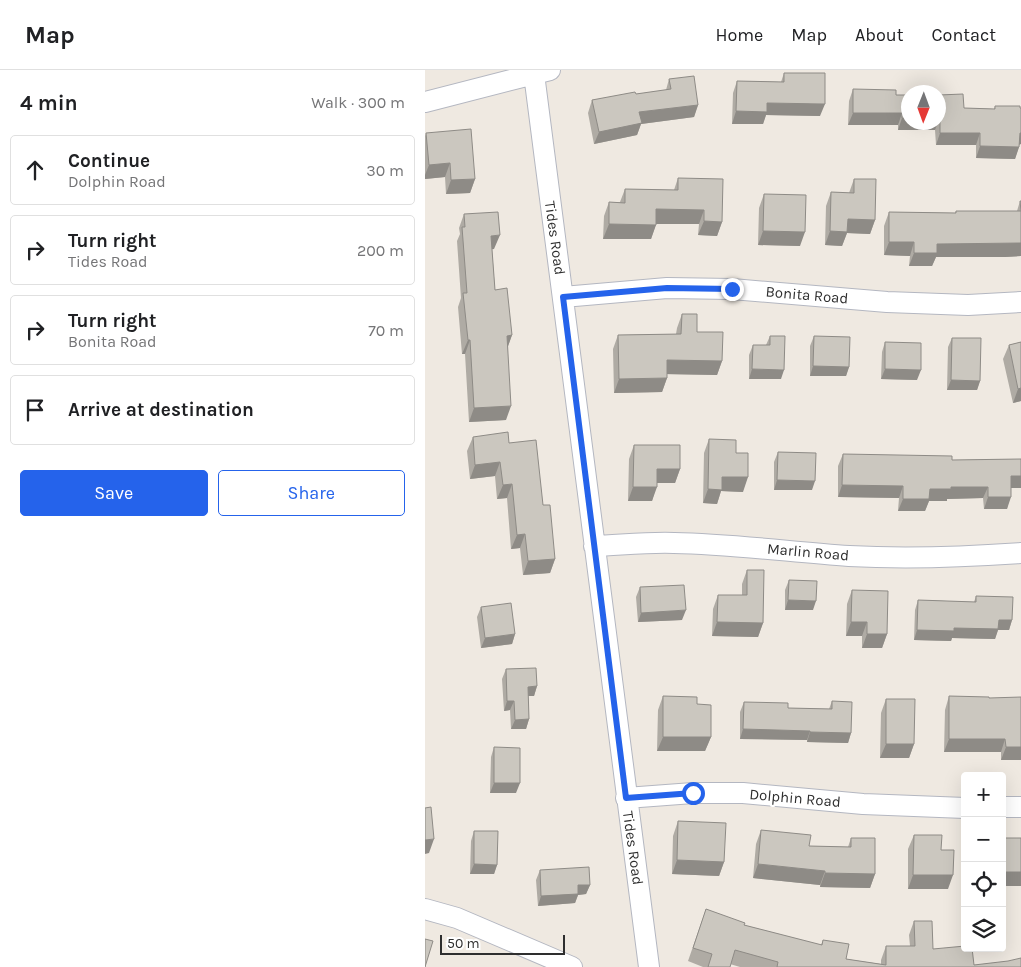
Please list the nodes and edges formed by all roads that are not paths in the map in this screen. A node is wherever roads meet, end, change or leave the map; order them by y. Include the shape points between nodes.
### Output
1 (542, 72) edge
2 (425, 102) edge
3 (563, 297) junction
4 (1021, 302) edge
5 (594, 546) junction
6 (1021, 553) edge
7 (626, 798) junction
8 (1006, 807) edge
9 (1021, 807) edge
10 (961, 808) edge
11 (425, 910) edge
12 (572, 967) edge
13 (649, 967) edge

1 - 2 street
1 - 3 street, Tides Road
3 - 4 street, Bonita Road via 667,288 732,289 887,302
3 - 5 street, Tides Road
5 - 6 street, Marlin Road via 673,543 850,556
5 - 7 street, Tides Road
7 - 10 street, Dolphin Road via 743,793 863,804
7 - 13 street, Tides Road
8 - 9 street
11 - 12 street via 457,918

